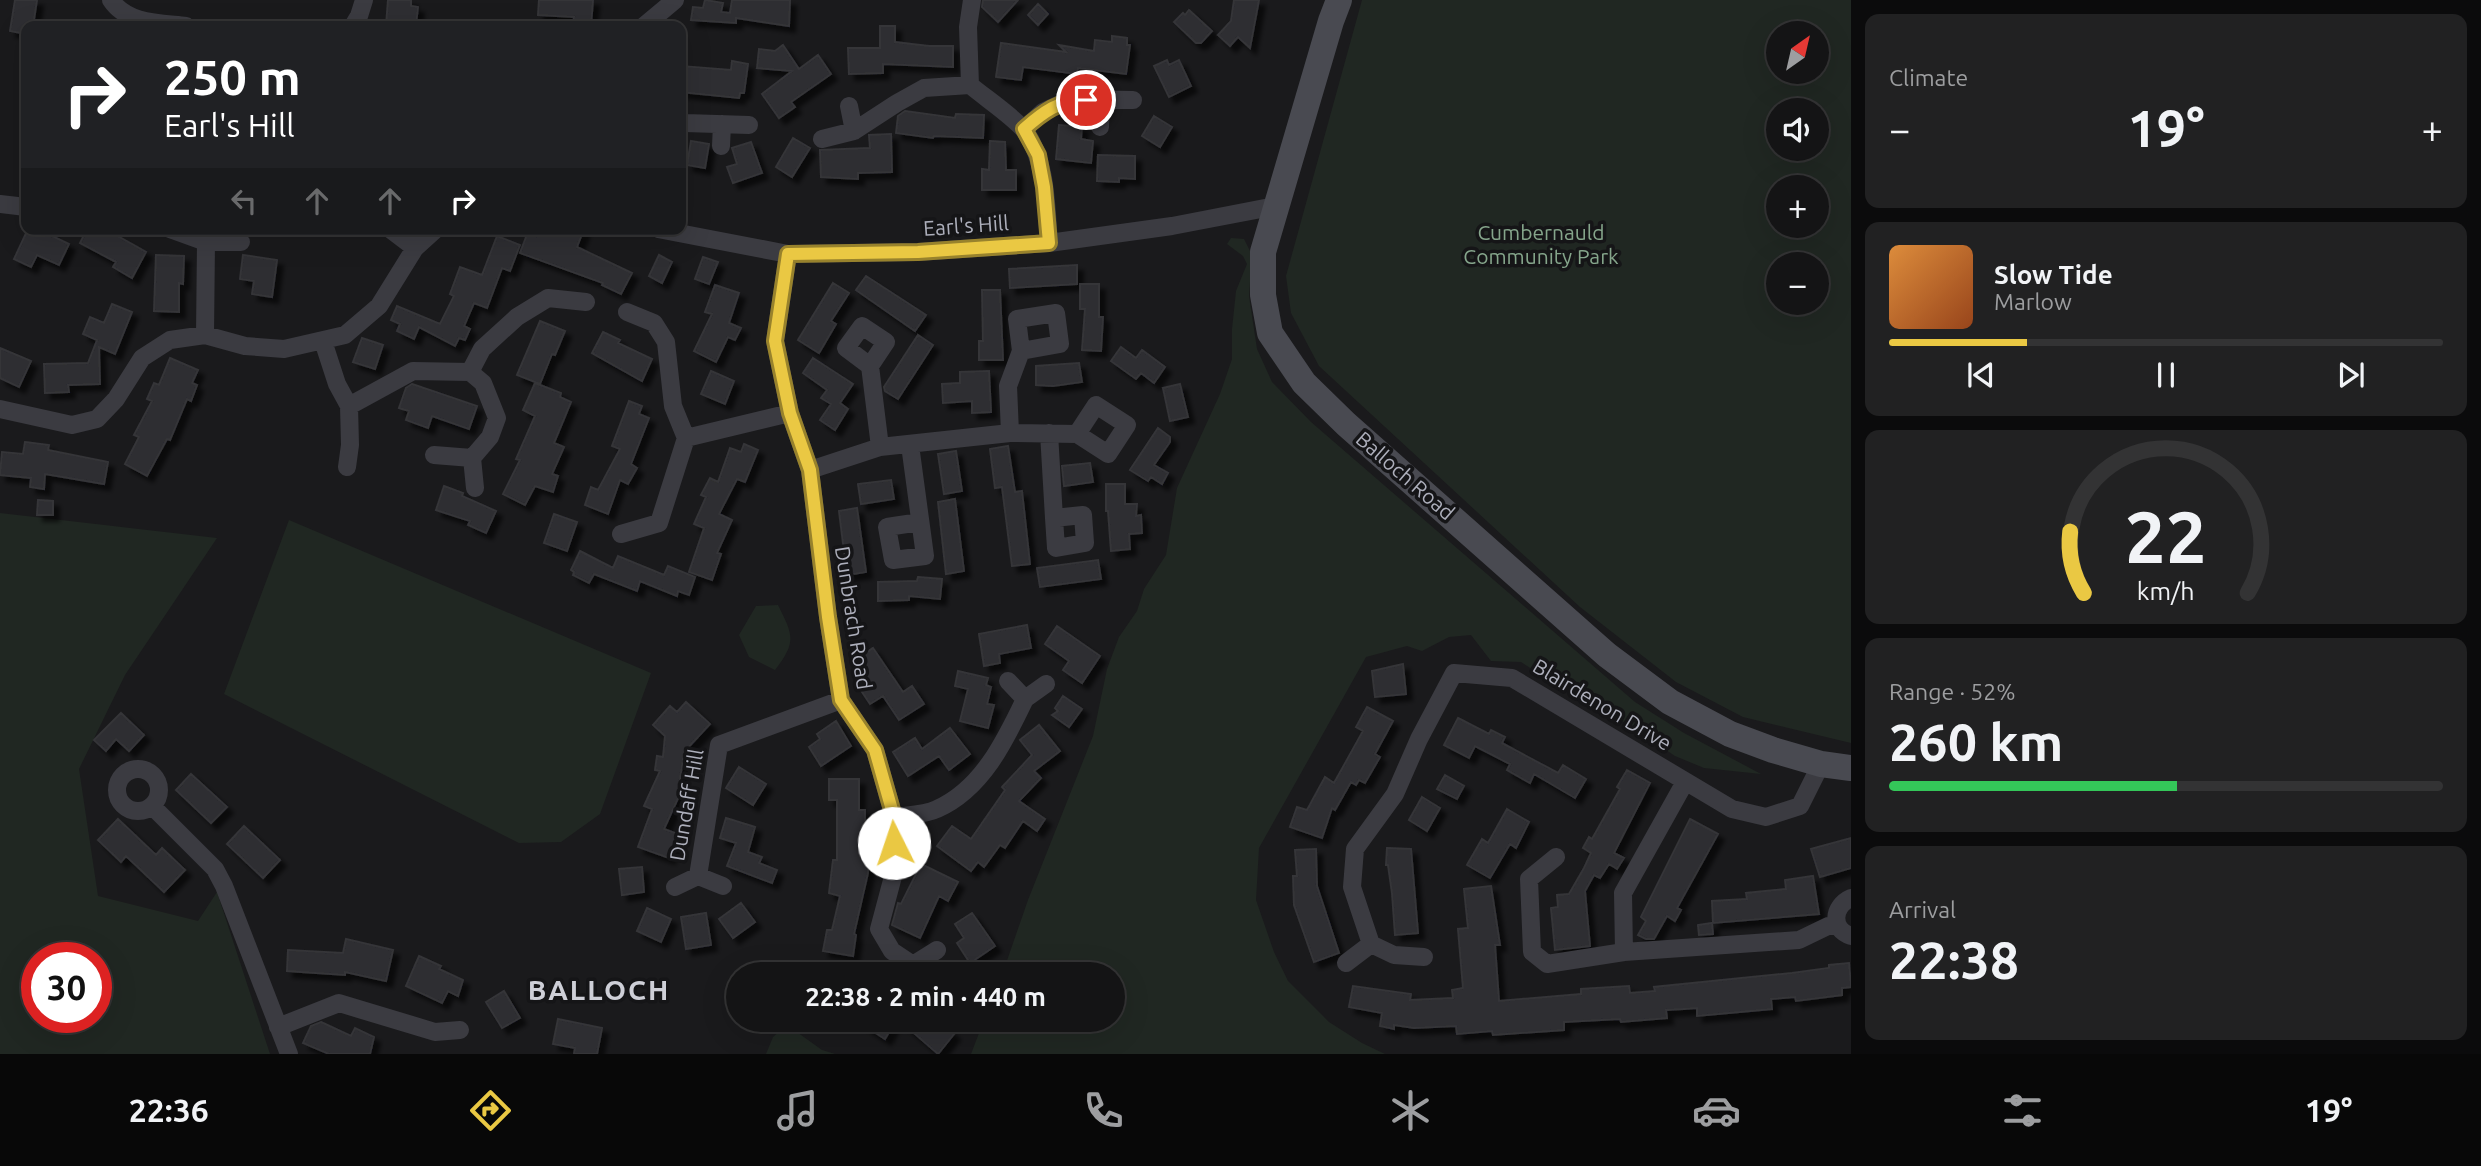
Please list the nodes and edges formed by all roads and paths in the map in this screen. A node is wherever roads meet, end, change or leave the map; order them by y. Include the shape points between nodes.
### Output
1 (111, 0) edge
2 (363, 0) edge
3 (675, 0) edge
4 (972, 0) edge
5 (1339, 0) edge
6 (150, 21) edge
7 (356, 21) edge
8 (650, 21) edge
9 (970, 85) junction
10 (1133, 100) dead end
11 (1101, 101) junction
12 (849, 106) dead end
13 (686, 124) edge
14 (723, 124) junction
15 (749, 125) dead end
16 (1100, 127) dead end
17 (1024, 129) junction
18 (854, 131) junction
19 (822, 139) dead end
20 (721, 146) dead end
21 (0, 204) edge
22 (21, 206) edge
23 (1276, 206) junction
24 (686, 234) edge
25 (187, 235) edge
26 (398, 235) edge
27 (429, 235) edge
28 (206, 242) junction
29 (241, 242) dead end
30 (1049, 243) junction
31 (415, 248) junction
32 (788, 254) junction
33 (586, 302) dead end
34 (627, 312) dead end
35 (205, 335) junction
36 (323, 341) junction
37 (1021, 351) dead end
38 (870, 366) dead end
39 (470, 372) junction
40 (349, 406) junction
41 (0, 409) edge
42 (790, 413) junction
43 (1010, 433) junction
44 (1049, 433) junction
45 (1077, 434) dead end
46 (686, 438) junction
47 (910, 445) junction
48 (880, 447) junction
49 (434, 455) dead end
50 (472, 458) junction
51 (347, 467) dead end
52 (810, 470) junction
53 (475, 488) dead end
54 (1054, 518) dead end
55 (920, 522) dead end
56 (621, 534) dead end
57 (1009, 681) dead end
58 (1046, 684) dead end
59 (1025, 699) junction
60 (841, 700) junction
61 (1821, 764) junction
62 (1851, 768) edge
63 (1685, 782) junction
64 (152, 806) dead end
65 (894, 817) junction
66 (1556, 857) dead end
67 (698, 876) junction
68 (723, 886) dead end
69 (674, 887) dead end
70 (1851, 898) edge
71 (1844, 931) edge
72 (1371, 944) junction
73 (937, 950) dead end
74 (1623, 952) junction
75 (1424, 957) dead end
76 (904, 962) edge
77 (923, 962) edge
78 (1346, 963) dead end
79 (278, 1027) junction
80 (460, 1030) dead end
81 (289, 1054) edge

1 - 6 street via 117,9
2 - 7 street
3 - 8 street
4 - 9 street
5 - 23 street, Balloch Road
9 - 17 street
9 - 18 street via 924,88
10 - 11 street
11 - 16 street
11 - 17 street via 1071,99 1044,112
12 - 18 street
13 - 14 street
14 - 15 street
14 - 20 street
17 - 30 street via 1038,155
18 - 19 street
21 - 22 street
23 - 30 street, Earl's Hill
23 - 61 street, Balloch Road via 1263,252 1263,295 1270,333 1304,383 1607,655 1670,702 1730,734
24 - 32 street, Earl's Hill
25 - 28 street
26 - 31 street
27 - 31 street
28 - 29 street
28 - 35 street
30 - 32 street, Earl's Hill
31 - 36 street via 379,306 345,335
32 - 42 street, Dunbrach Road via 775,341
33 - 39 street via 548,298 517,317 482,349
34 - 46 street via 654,323 666,342 673,406
35 - 36 street via 245,346 284,349
35 - 41 street via 170,340 142,358 117,399 97,419 72,425
36 - 40 street
37 - 43 street via 1008,386
38 - 48 street
39 - 40 street via 413,371
39 - 50 street via 483,383 497,418 490,437
40 - 51 street
42 - 46 street
42 - 52 street, Dunbrach Road
43 - 44 street
43 - 47 street
44 - 45 street
44 - 54 street
46 - 56 street via 659,523
47 - 48 street
47 - 55 street
48 - 52 street
49 - 50 street
50 - 53 street
52 - 60 street, Dunbrach Road
57 - 59 street
58 - 59 street
59 - 65 street via 988,766 968,790 936,810
60 - 65 street, Dunbrach Road via 875,750
60 - 67 street, Dundaff Hill via 719,745
61 - 62 street, Balloch Road
61 - 63 street, Blairdenon Drive via 1800,806 1766,817 1732,809
63 - 72 street, Blairdenon Drive via 1512,678 1454,673 1395,794 1355,849 1352,887
63 - 74 street via 1623,892
64 - 79 street via 215,869
65 - 76 street, Dunbrach Road via 895,869 879,929
66 - 74 street via 1530,879 1532,952 1547,964
67 - 68 street, Dundaff Hill
67 - 69 street, Dundaff Hill
70 - 71 street via 1838,908 1836,917
71 - 74 street via 1828,926 1798,940
72 - 75 street via 1394,955
72 - 78 street
73 - 77 street, Dunbrach Road
79 - 80 street via 340,1003 435,1032
79 - 81 street

